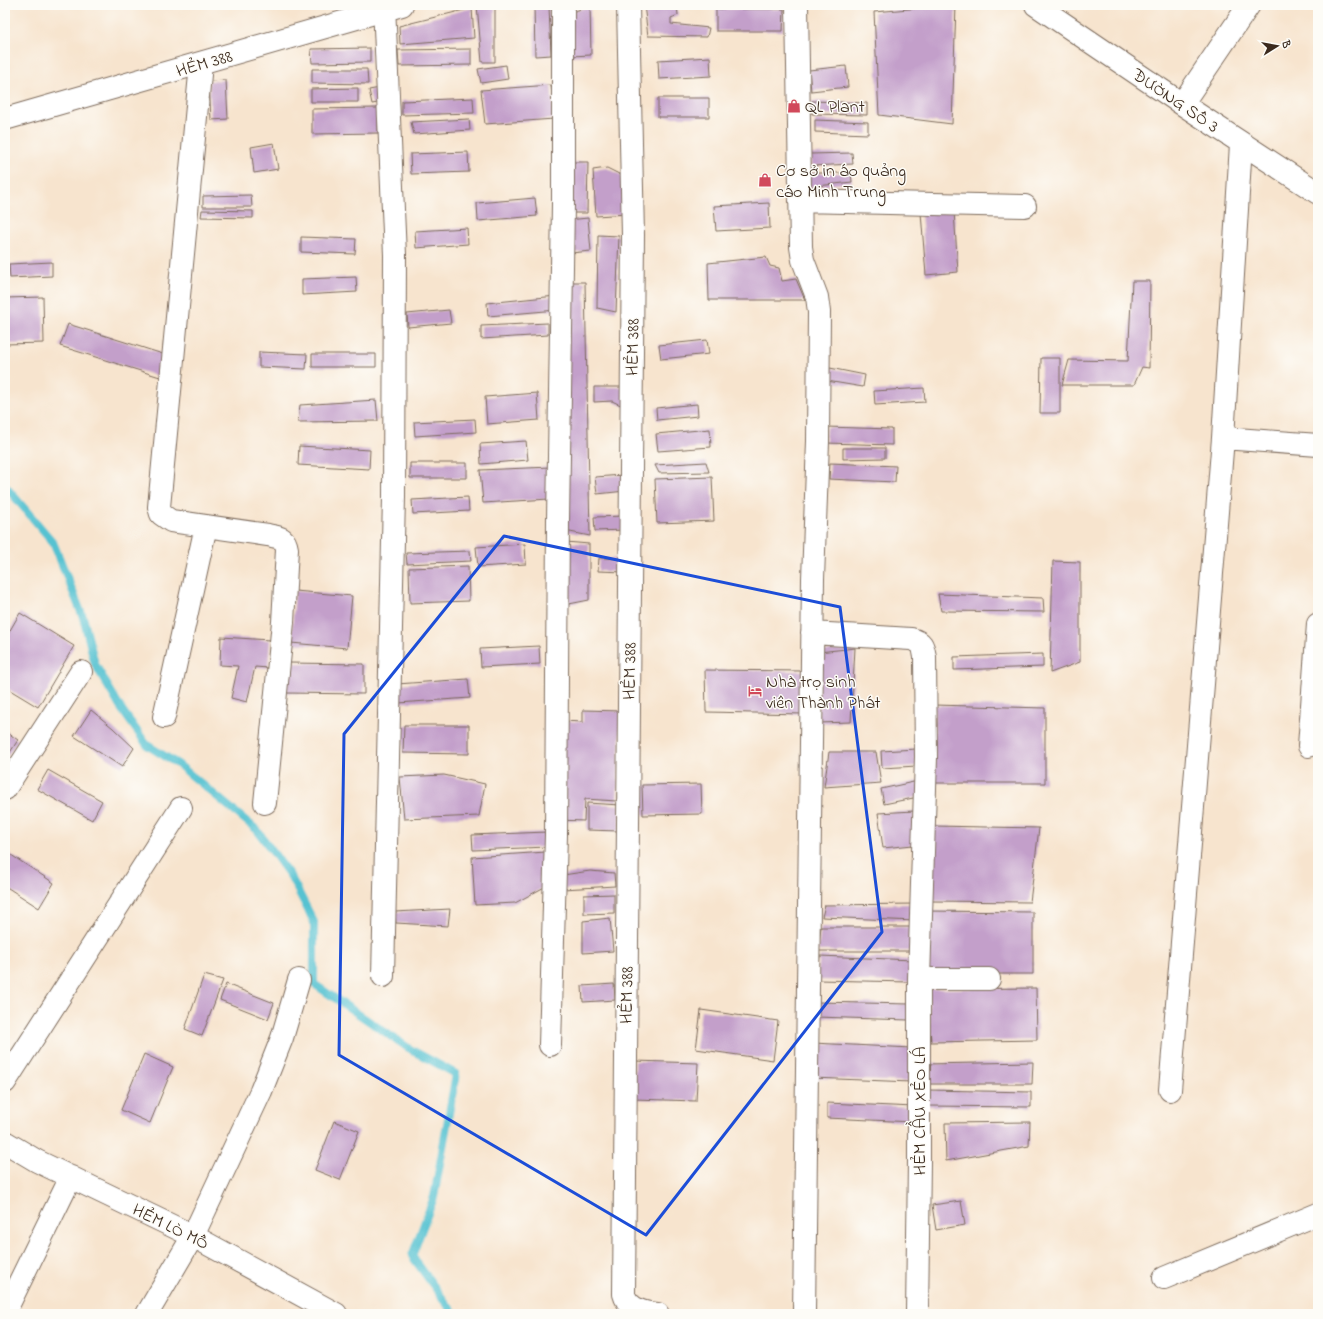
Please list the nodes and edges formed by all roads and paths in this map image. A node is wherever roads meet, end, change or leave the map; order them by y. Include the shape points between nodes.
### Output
1 (563, 5) edge
2 (628, 5) edge
3 (797, 5) edge
4 (1036, 5) edge
5 (1249, 5) edge
6 (390, 7) edge
7 (201, 64) junction
8 (1182, 104) junction
9 (5, 121) edge
10 (1241, 144) junction
11 (1318, 193) edge
12 (800, 201) junction
13 (1025, 206) dead end
14 (1223, 438) junction
15 (1318, 445) edge
16 (206, 526) junction
17 (1318, 624) edge
18 (812, 633) junction
19 (81, 672) dead end
20 (164, 718) dead end
21 (1309, 746) dead end
22 (5, 790) edge
23 (266, 802) dead end
24 (181, 808) dead end
25 (382, 976) dead end
26 (919, 979) junction
27 (989, 979) dead end
28 (299, 980) dead end
29 (550, 1045) dead end
30 (5, 1082) edge
31 (1170, 1090) dead end
32 (5, 1142) edge
33 (71, 1177) junction
34 (1318, 1214) edge
35 (193, 1236) junction
36 (1164, 1278) dead end
37 (309, 1308) edge
38 (5, 1312) edge
39 (148, 1314) edge
40 (336, 1314) edge
41 (658, 1314) edge
42 (804, 1314) edge
43 (917, 1314) edge

1 - 29 street via 556,828
2 - 41 street, HẺM 388 via 633,235 624,1294 626,1302 633,1308
3 - 12 street
4 - 8 street, ĐƯỜNG SỐ 3
5 - 8 street
6 - 7 street, HẺM 388
6 - 25 street via 394,497
7 - 9 street, HẺM 388
7 - 16 street via 159,507 161,514 171,521
8 - 10 street, ĐƯỜNG SỐ 3
10 - 11 street, ĐƯỜNG SỐ 3
10 - 14 street
12 - 13 street
12 - 18 street via 803,260 817,297 819,312
14 - 15 street
14 - 31 street
16 - 20 street
16 - 23 street via 268,535 286,542 283,622
17 - 21 street
18 - 26 street, HẺM CẦU XẺO LÁ via 911,639 918,641 923,647 926,757
18 - 42 street
19 - 22 street
24 - 30 street
26 - 27 street
26 - 43 street, HẺM CẦU XẺO LÁ
28 - 35 street via 282,1038 261,1091
32 - 33 street, HẺM LÒ MỔ
33 - 35 street, HẺM LÒ MỔ
33 - 38 street
34 - 36 street
35 - 37 street, HẺM LÒ MỔ
35 - 39 street
37 - 40 street, HẺM LÒ MỔ

